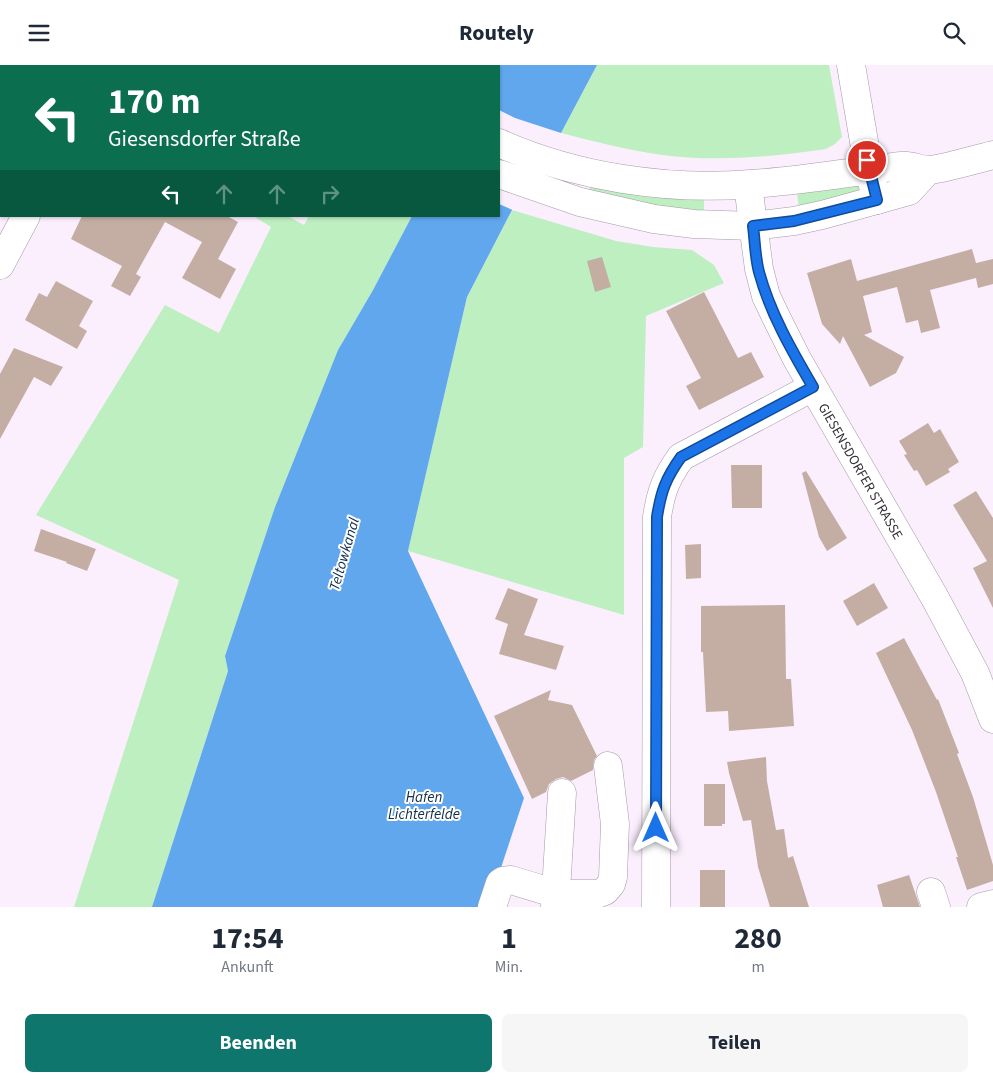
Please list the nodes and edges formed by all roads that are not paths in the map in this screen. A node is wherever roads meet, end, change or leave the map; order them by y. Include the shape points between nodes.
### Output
1 (851, 65) edge
2 (500, 143) edge
3 (993, 155) edge
4 (869, 171) junction
5 (928, 171) junction
6 (500, 173) edge
7 (748, 185) junction
8 (877, 200) junction
9 (25, 217) edge
10 (753, 226) junction
11 (0, 265) edge
12 (813, 387) junction
13 (993, 719) edge
14 (608, 766) dead end
15 (562, 793) dead end
16 (556, 900) edge
17 (993, 903) edge
18 (492, 907) edge
19 (656, 907) edge
20 (981, 907) edge

1 - 4 street
2 - 7 street via 552,162 656,184
3 - 5 street
4 - 5 street via 904,165
4 - 7 street
4 - 8 street
5 - 8 street via 909,191
6 - 10 street via 580,202 654,219
7 - 10 street, GIESENSDORFER STRASSE
8 - 10 street via 794,221
9 - 11 street
10 - 12 street, GIESENSDORFER STRASSE via 758,269 766,296
12 - 13 street, GIESENSDORFER STRASSE via 962,648
12 - 19 street via 681,457 667,477 660,500 657,517
14 - 16 street via 615,824 611,884 597,894
15 - 16 street
16 - 18 street via 510,880 500,883
17 - 20 street

